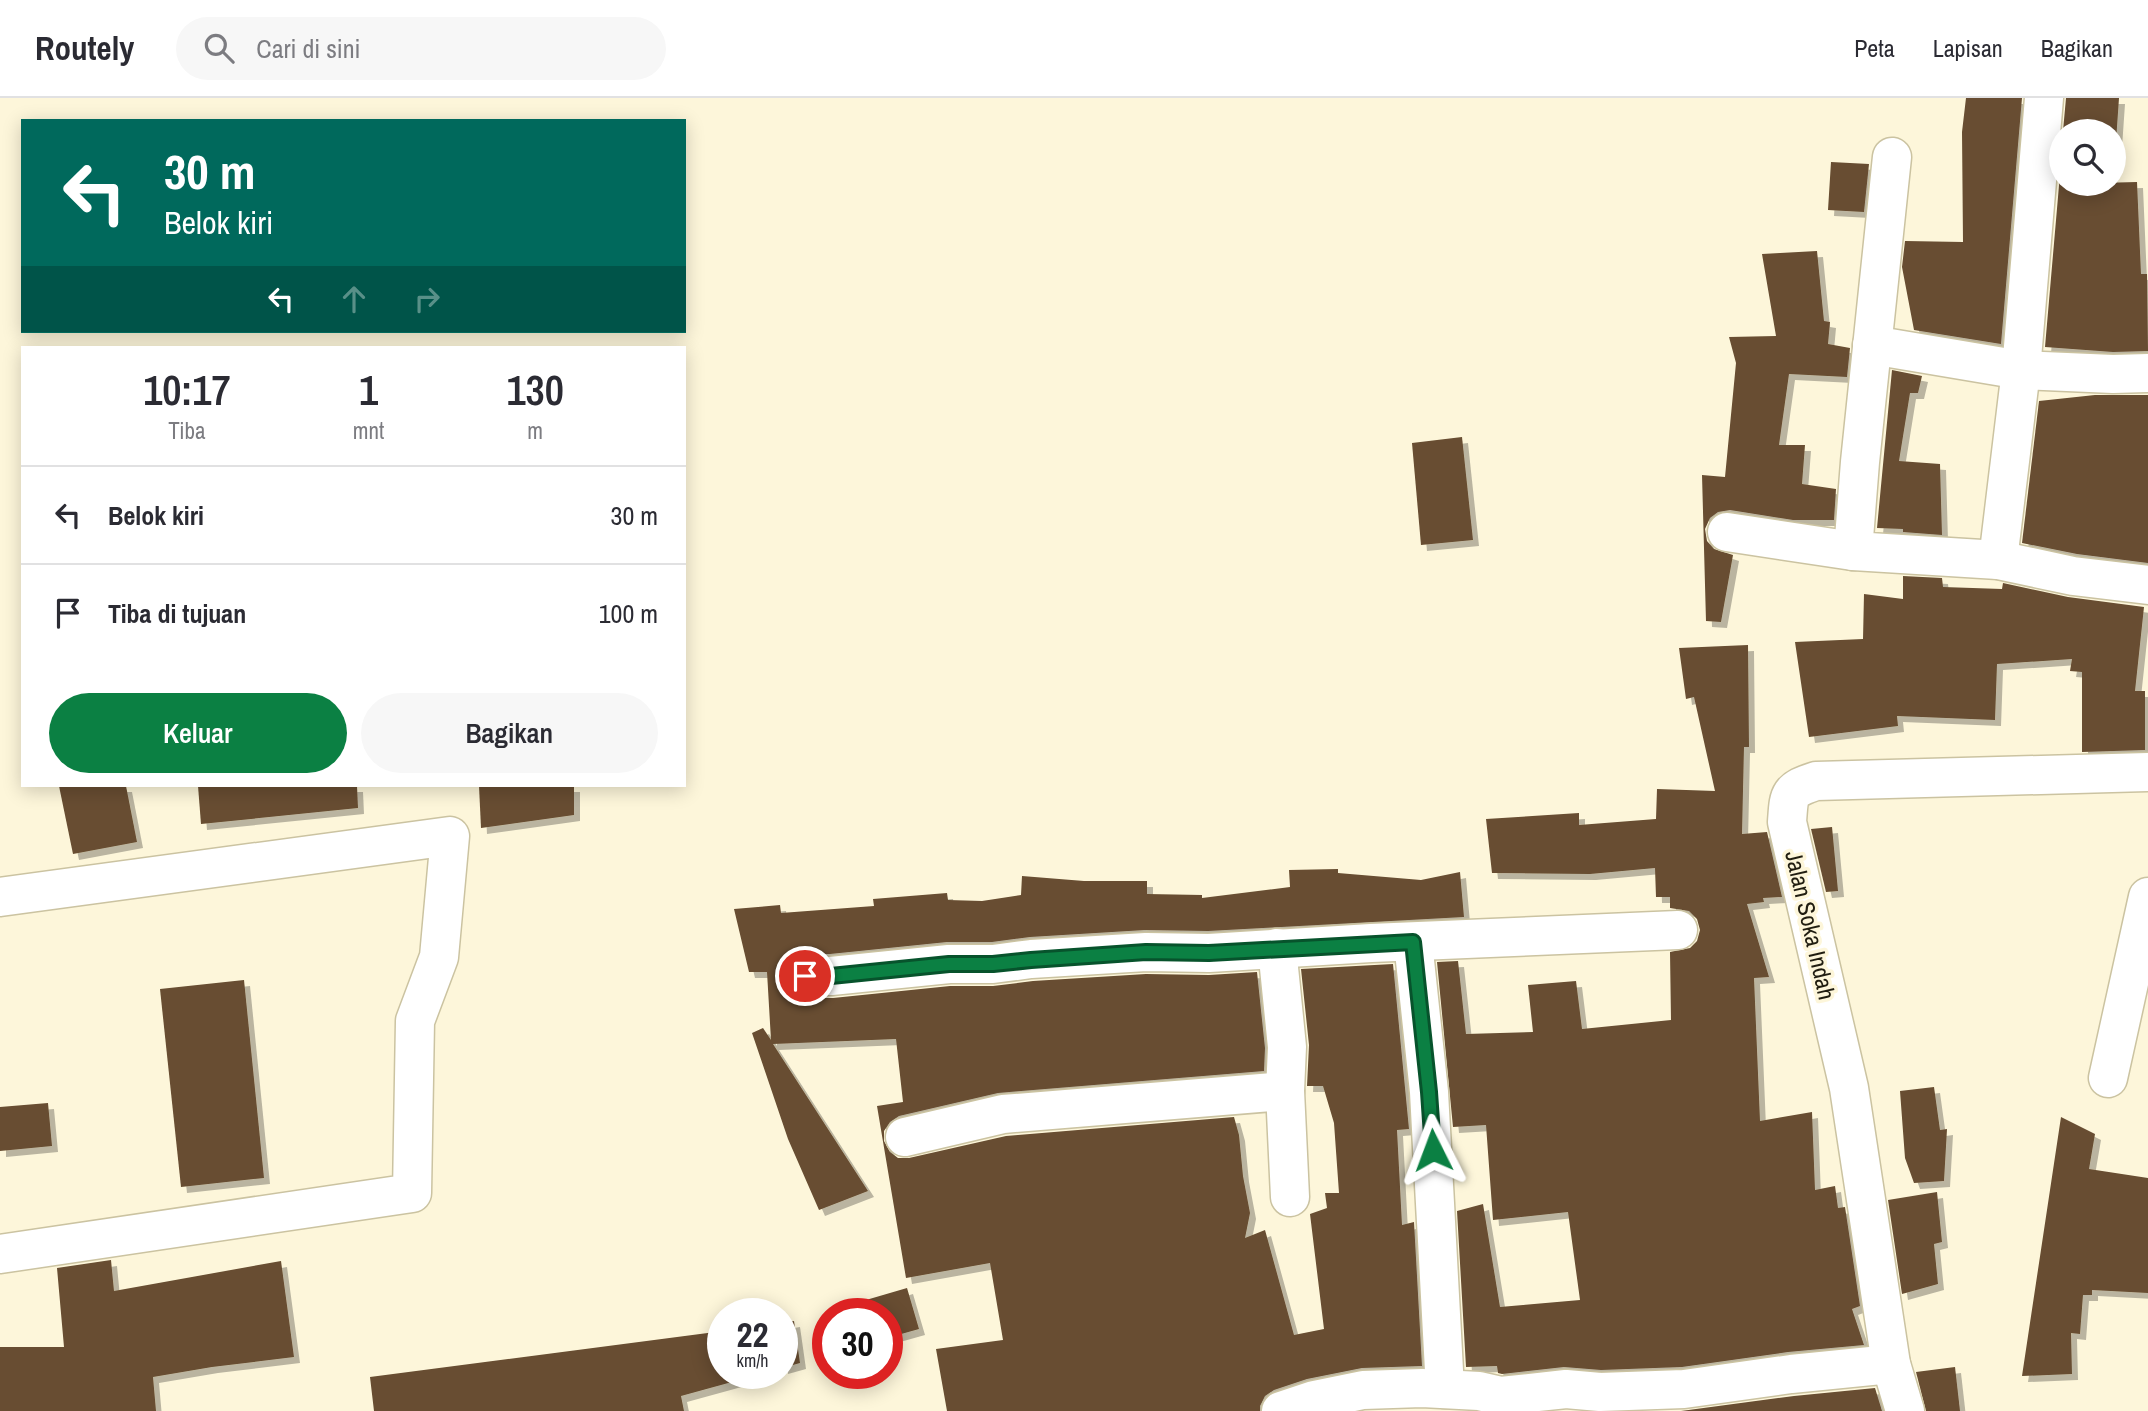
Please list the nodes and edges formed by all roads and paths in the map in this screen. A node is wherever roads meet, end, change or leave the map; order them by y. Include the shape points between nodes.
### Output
1 (2044, 98) edge
2 (1892, 157) dead end
3 (1872, 345) junction
4 (2021, 370) junction
5 (2148, 373) edge
6 (1727, 532) dead end
7 (1853, 551) junction
8 (1998, 560) junction
9 (2148, 585) edge
10 (2148, 772) edge
11 (0, 897) edge
12 (2148, 897) edge
13 (1678, 930) dead end
14 (1413, 942) junction
15 (1278, 948) junction
16 (805, 976) dead end
17 (2108, 1078) dead end
18 (1285, 1090) junction
19 (905, 1137) dead end
20 (1290, 1197) dead end
21 (0, 1254) edge
22 (1891, 1364) junction
23 (1445, 1389) junction
24 (1282, 1411) edge
25 (1905, 1411) edge

1 - 4 street
2 - 3 street
3 - 4 street
3 - 7 street
4 - 5 street
4 - 8 street
6 - 7 street
7 - 8 street
8 - 9 street
10 - 22 street, Jalan Soka Indah via 1816,781 1798,787 1789,799 1787,822 1849,1088
11 - 21 street via 450,836 439,957 415,1021 412,1193
12 - 17 street
13 - 14 street
14 - 15 street
14 - 23 street via 1430,1104
15 - 16 street via 1146,952
15 - 18 street via 1287,1046
18 - 19 street via 1003,1114
18 - 20 street
22 - 23 street via 1684,1389 1566,1389 1501,1396
22 - 25 street, Jalan Soka Indah
23 - 24 street via 1363,1390

